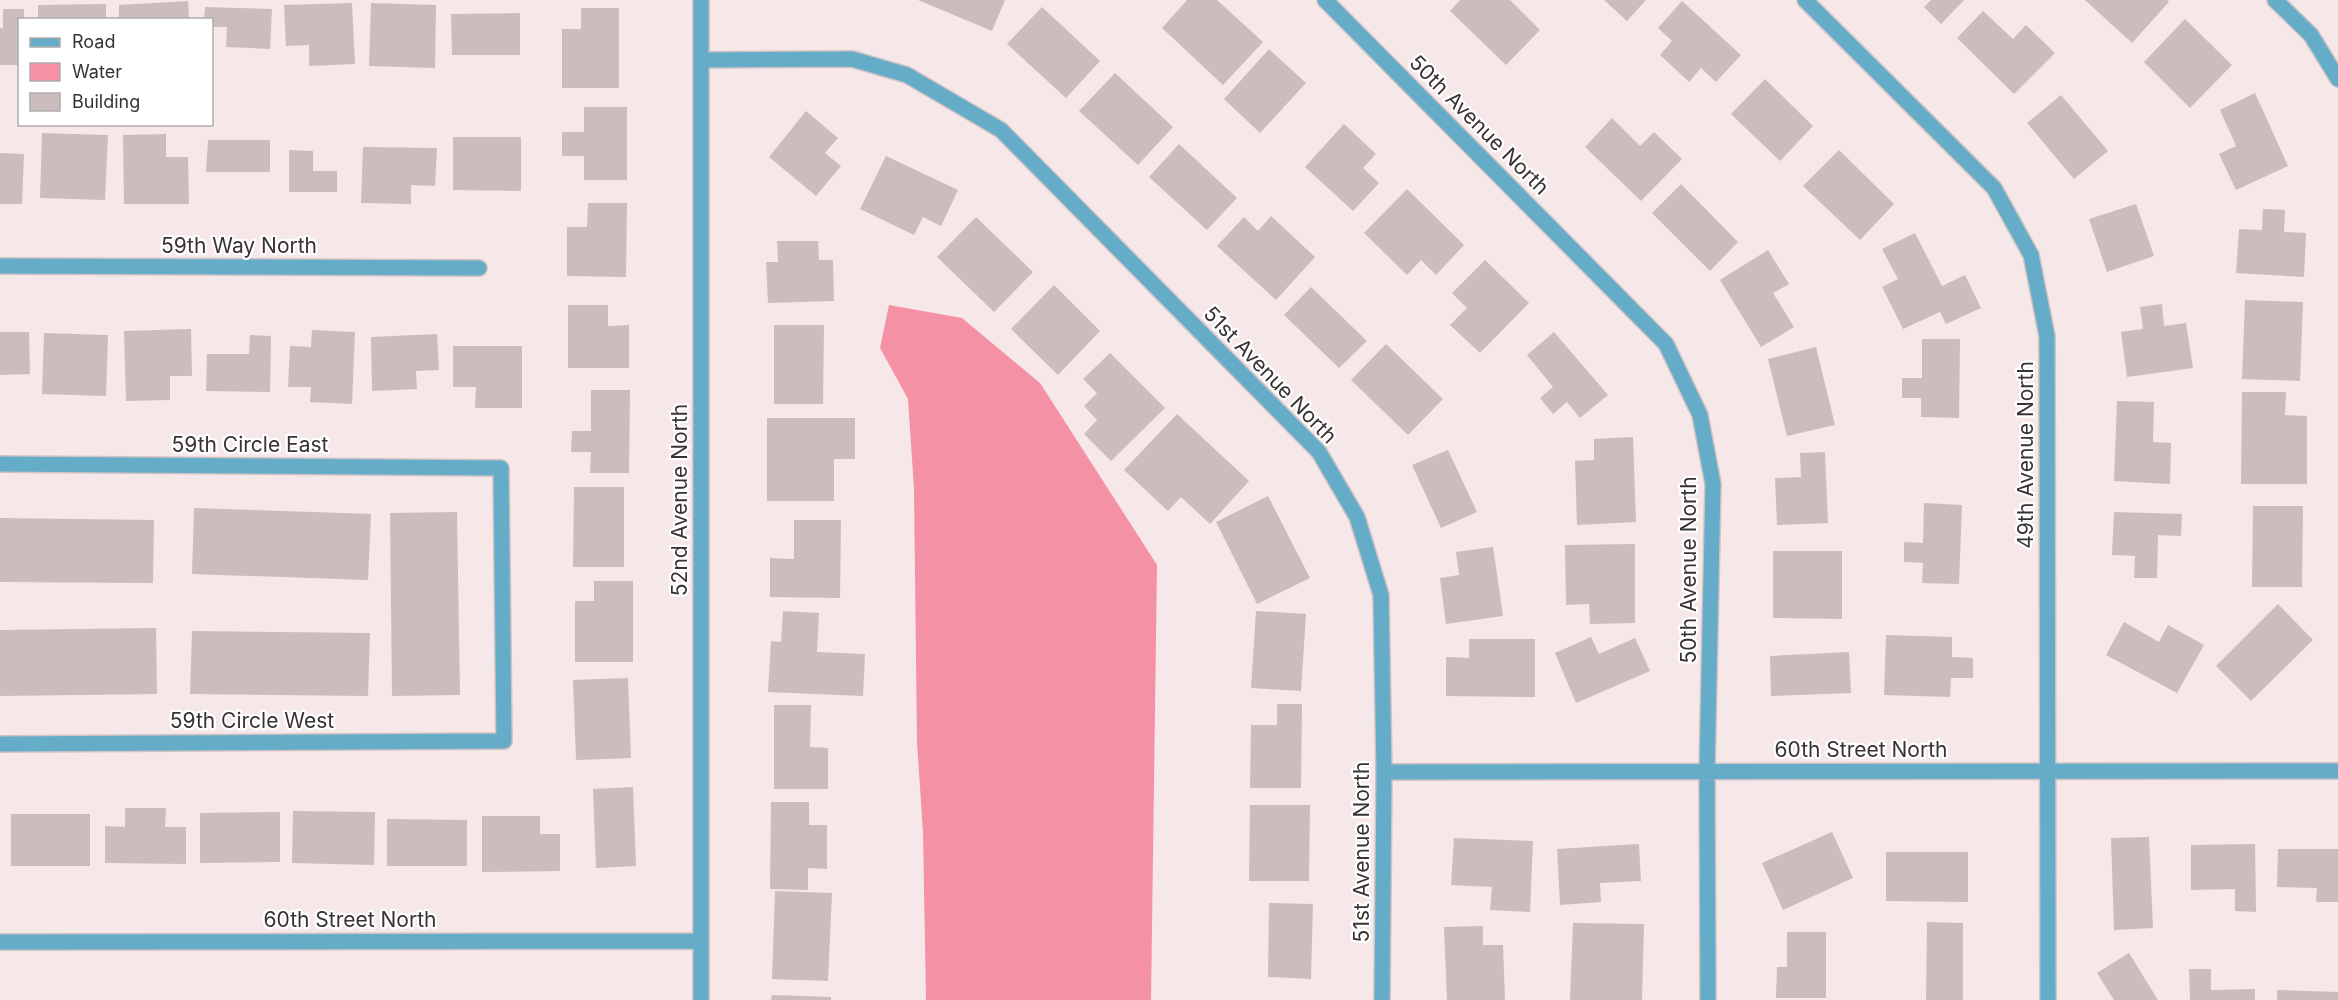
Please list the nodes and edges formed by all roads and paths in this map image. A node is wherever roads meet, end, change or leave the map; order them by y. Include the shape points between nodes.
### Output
1 (701, 0) edge
2 (1325, 0) edge
3 (1805, 0) edge
4 (2275, 0) edge
5 (701, 60) junction
6 (2338, 79) edge
7 (0, 266) edge
8 (479, 268) dead end
9 (0, 464) edge
10 (504, 741) joint
11 (0, 744) edge
12 (2049, 771) junction
13 (2338, 771) edge
14 (1384, 772) junction
15 (1707, 772) junction
16 (701, 940) junction
17 (0, 942) edge
18 (701, 1000) edge
19 (1382, 1000) edge
20 (1708, 1000) edge
21 (2048, 1000) edge

1 - 5 street, 52nd Avenue North
2 - 15 street, 50th Avenue North via 1666,344 1700,415 1713,484
3 - 12 street, 49th Avenue North via 1994,188 2031,255 2047,336
4 - 6 street via 2311,36
5 - 14 street, 51st Avenue North via 852,59 907,75 1001,130 1319,452 1357,517 1381,595
5 - 16 street, 52nd Avenue North
7 - 8 street, 59th Way North
9 - 10 street, 59th Circle East via 501,468
10 - 11 street, 59th Circle West
12 - 13 street, 60th Street North
12 - 15 street, 60th Street North
12 - 21 street, 49th Avenue North
14 - 15 street, 60th Street North
14 - 19 street, 51st Avenue North
15 - 20 street, 50th Avenue North
16 - 17 street, 60th Street North
16 - 18 street, 52nd Avenue North

